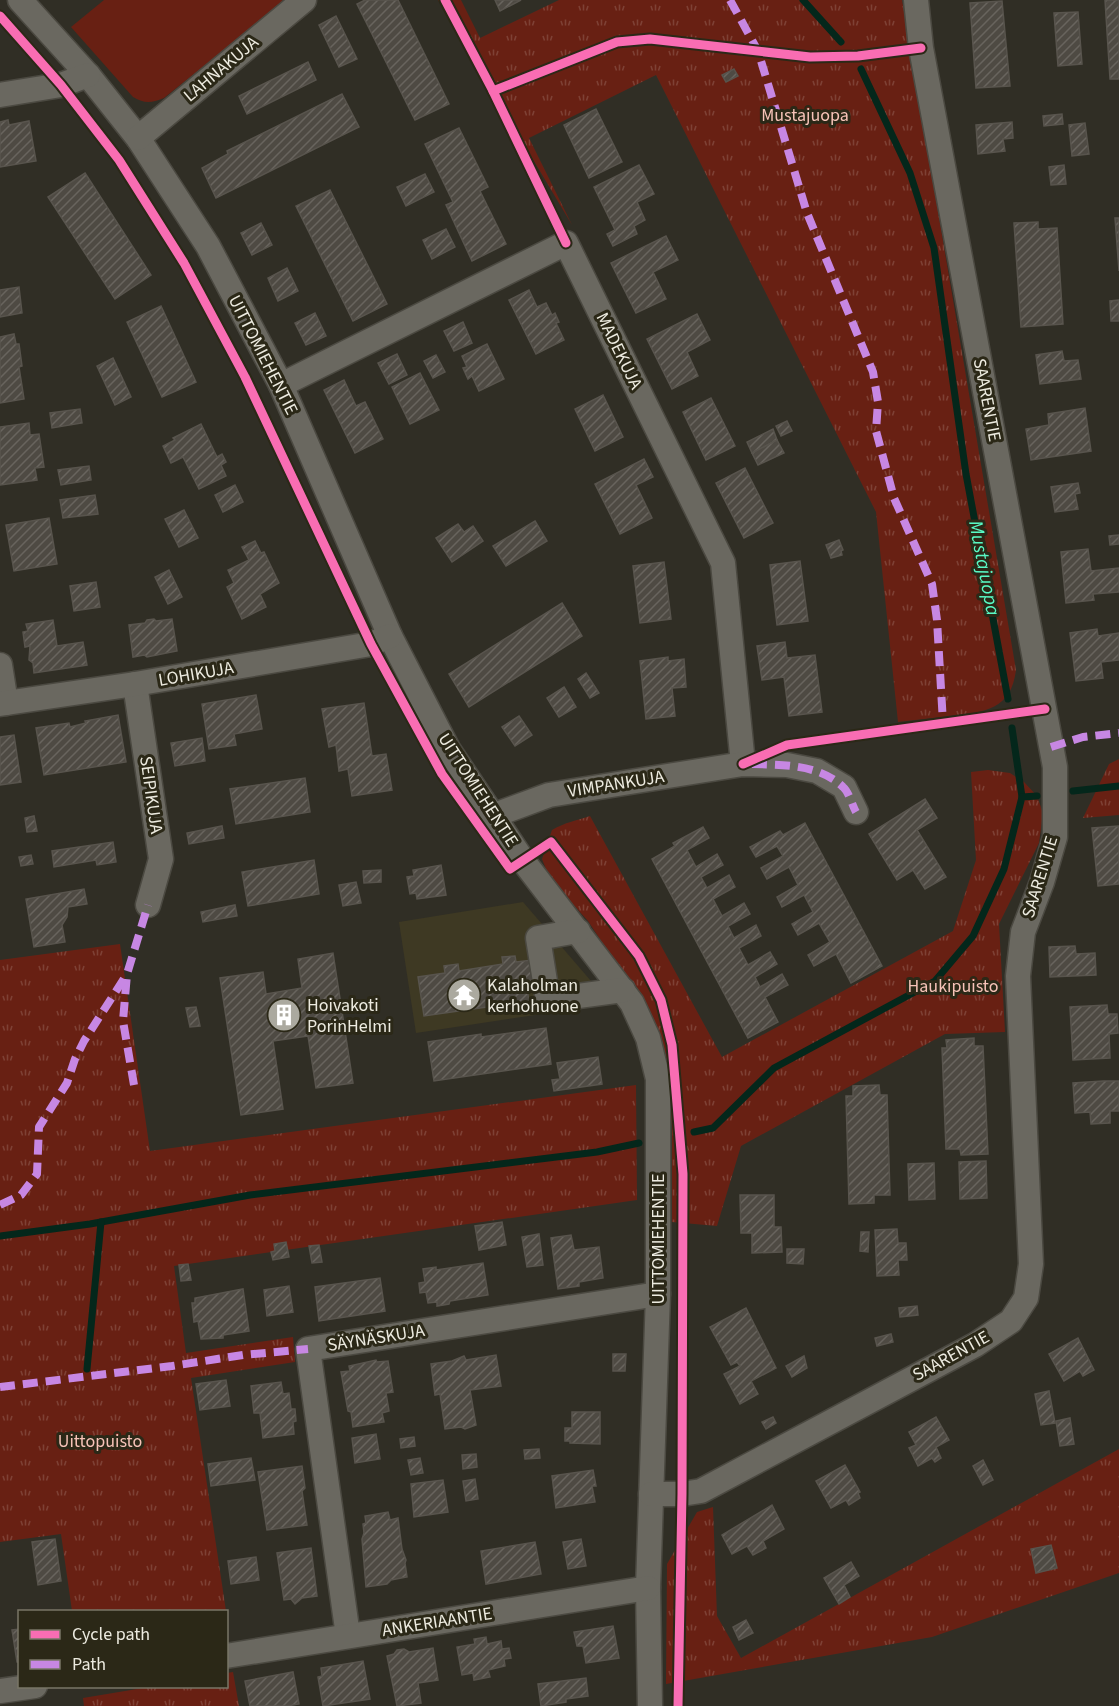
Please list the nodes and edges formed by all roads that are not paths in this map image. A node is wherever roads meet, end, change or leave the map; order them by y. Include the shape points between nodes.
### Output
1 (20, 0) edge
2 (304, 0) edge
3 (916, 0) edge
4 (88, 75) junction
5 (0, 95) edge
6 (138, 138) junction
7 (281, 385) junction
8 (390, 636) junction
9 (0, 665) edge
10 (135, 684) junction
11 (3, 703) edge
12 (743, 764) junction
13 (856, 812) dead end
14 (492, 816) junction
15 (148, 905) dead end
16 (578, 931) junction
17 (623, 990) junction
18 (658, 1294) junction
19 (651, 1494) junction
20 (648, 1588) junction
21 (348, 1636) junction
22 (228, 1656) edge
23 (21, 1688) edge
24 (0, 1691) edge
25 (650, 1698) edge

1 - 4 street, UITTOMIEHENTIE
2 - 6 street, LAHNAKUJA
3 - 19 street, SAARENTIE via 921,48 1055,767 1055,837 1023,932 1018,976 1031,1263 1026,1298 1011,1321 975,1345 701,1491
4 - 5 street via 61,85
4 - 6 street, UITTOMIEHENTIE
6 - 7 street, UITTOMIEHENTIE via 208,246
7 - 8 street, UITTOMIEHENTIE
7 - 12 street, MADEKUJA via 566,243 723,563
8 - 10 street, LOHIKUJA via 371,644
8 - 14 street, UITTOMIEHENTIE via 448,749
9 - 11 street
10 - 11 street, LOHIKUJA
10 - 15 street, SEIPIKUJA via 161,859
12 - 13 street, VIMPANKUJA via 787,765 818,771 844,788
12 - 14 street, VIMPANKUJA via 549,795
14 - 16 street, UITTOMIEHENTIE
16 - 17 street, UITTOMIEHENTIE
16 - 17 street via 538,938 548,1000
17 - 18 street, UITTOMIEHENTIE via 648,1038 658,1079
18 - 19 street, UITTOMIEHENTIE
18 - 21 street, SÄYNÄSKUJA via 308,1349
19 - 20 street, UITTOMIEHENTIE
20 - 21 street, ANKERIAANTIE
20 - 25 street, UITTOMIEHENTIE
21 - 22 street, ANKERIAANTIE
23 - 24 street

